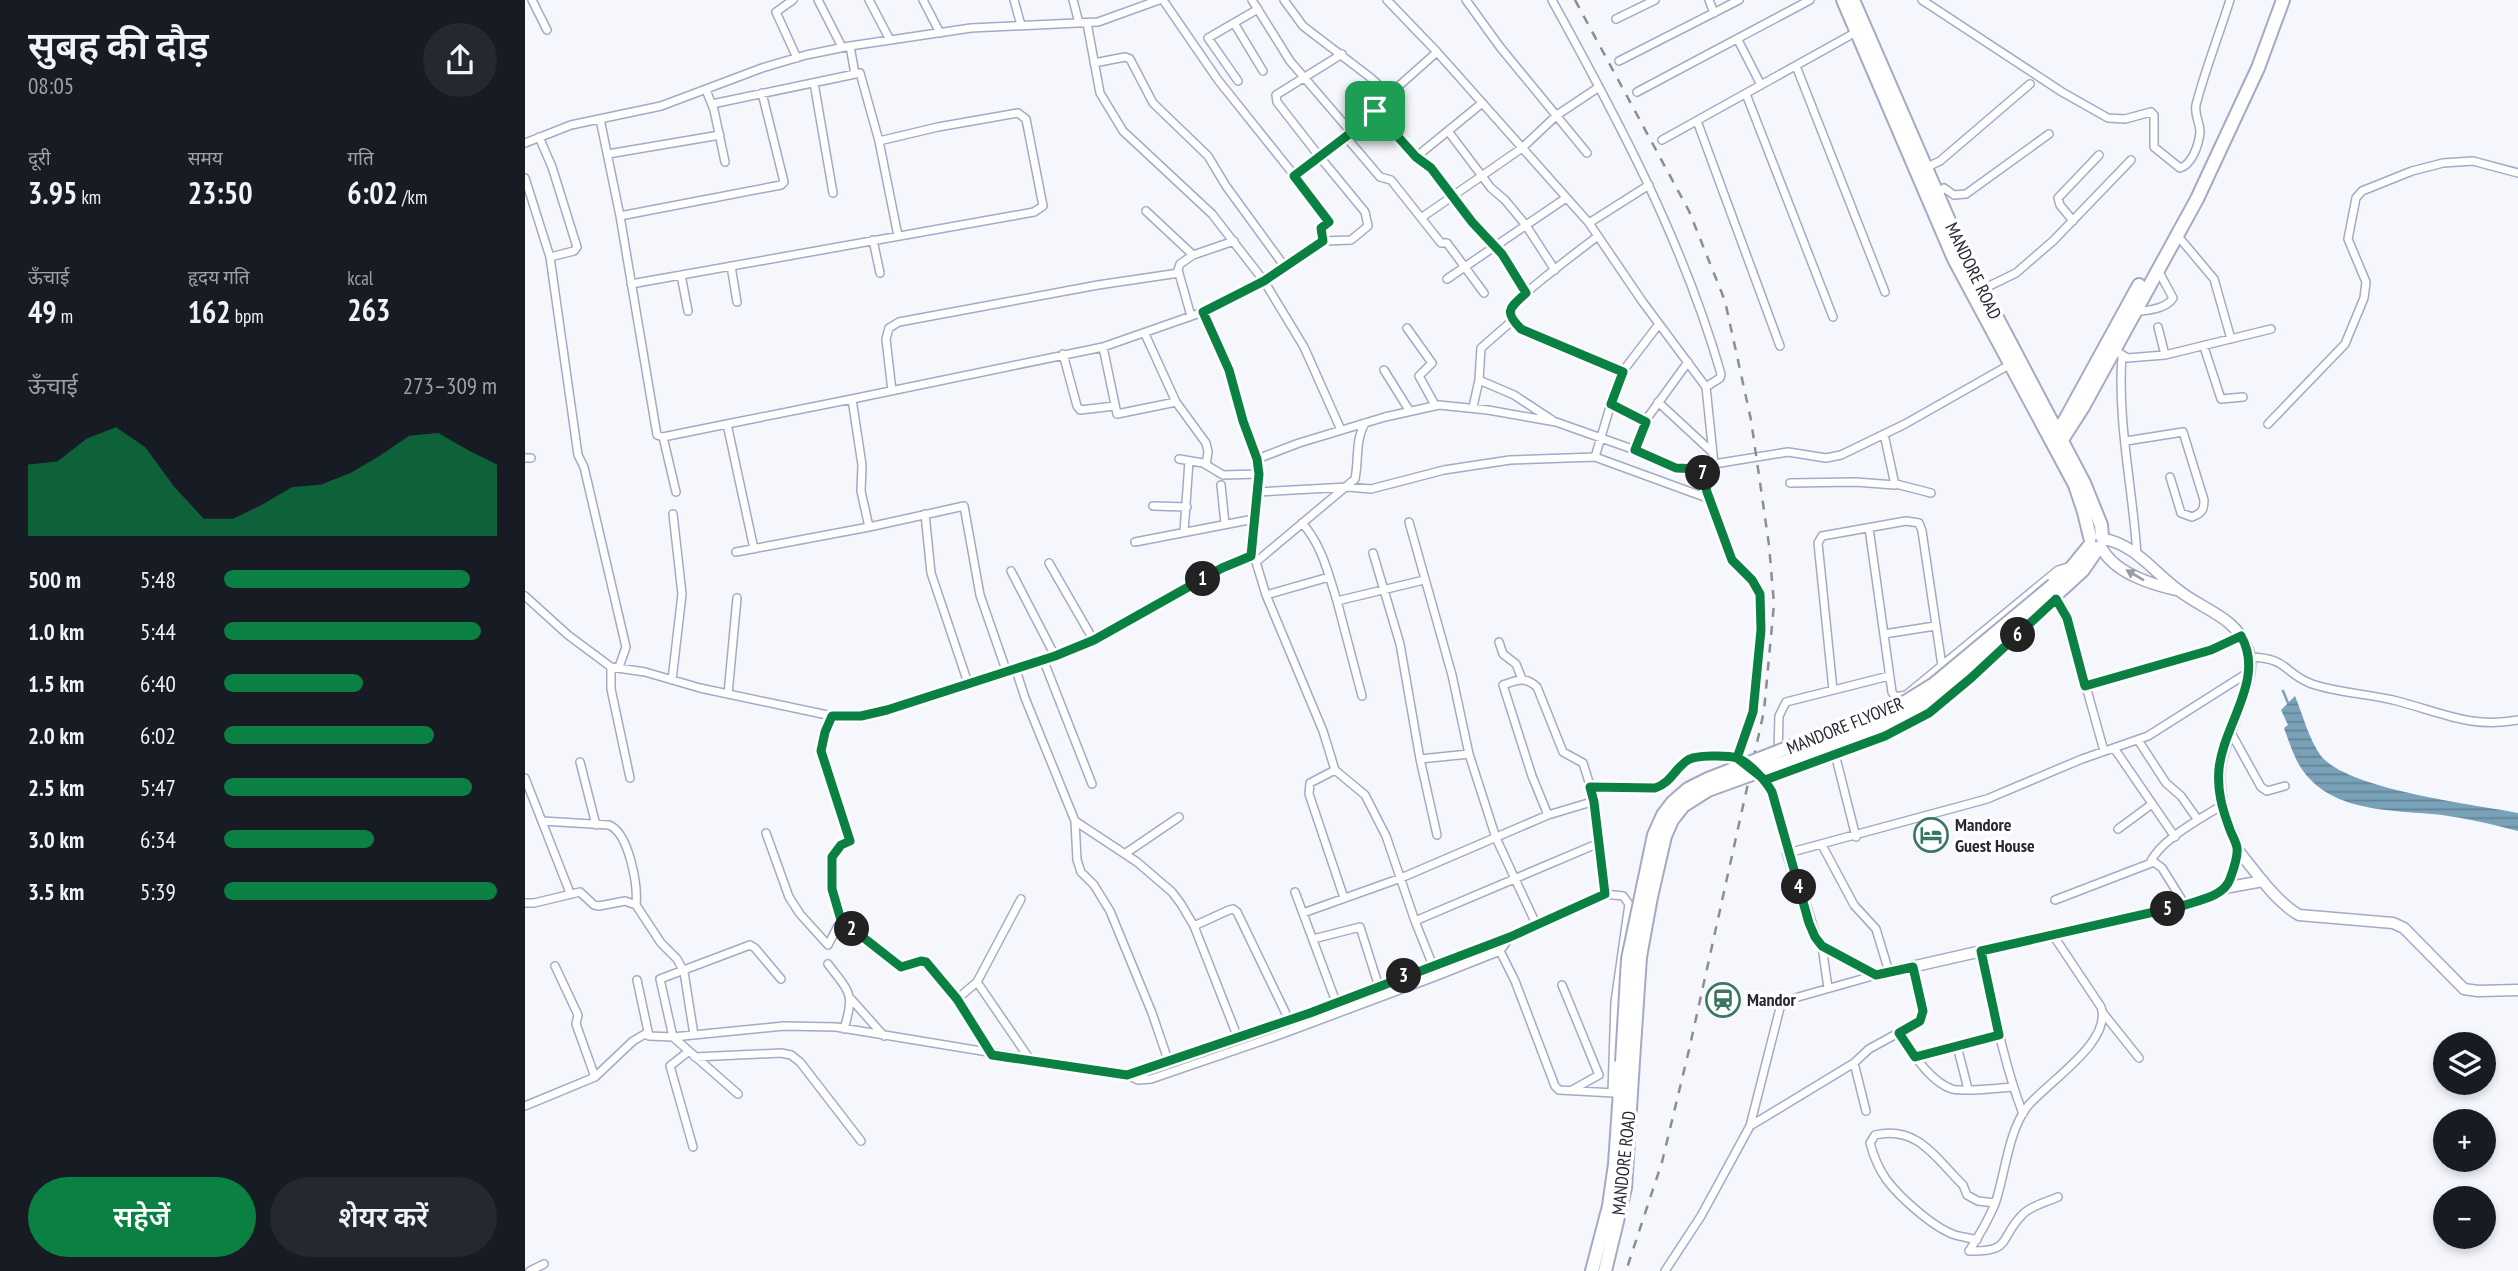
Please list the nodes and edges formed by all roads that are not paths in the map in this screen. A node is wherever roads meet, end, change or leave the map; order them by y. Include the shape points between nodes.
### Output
1 (532, 0) edge
2 (793, 0) edge
3 (818, 0) edge
4 (870, 0) edge
5 (923, 0) edge
6 (1014, 0) edge
7 (1073, 0) edge
8 (1161, 0) edge
9 (1252, 0) edge
10 (1284, 0) edge
11 (1387, 0) edge
12 (1466, 0) edge
13 (1552, 0) edge
14 (1655, 0) edge
15 (1709, 0) edge
16 (1739, 0) edge
17 (1809, 0) edge
18 (1843, 0) edge
19 (1853, 0) edge
20 (1923, 0) edge
21 (2230, 0) edge
22 (2275, 0) edge
23 (2283, 0) edge
24 (1142, 3) edge
25 (1258, 9) junction
26 (1714, 13) junction
27 (1616, 19) dead end
28 (1083, 23) junction
29 (1234, 23) junction
30 (1021, 25) junction
31 (547, 30) dead end
32 (1861, 30) junction
33 (940, 33) junction
34 (890, 40) junction
35 (1738, 40) junction
36 (846, 47) junction
37 (1437, 52) junction
38 (1342, 54) junction
39 (797, 58) junction
40 (1619, 61) dead end
41 (1094, 63) junction
42 (1796, 66) junction
43 (1263, 71) dead end
44 (855, 74) junction
45 (1304, 77) junction
46 (1238, 81) dead end
47 (814, 83) junction
48 (2030, 84) dead end
49 (1761, 85) junction
50 (1599, 87) junction
51 (706, 90) junction
52 (1637, 92) dead end
53 (762, 93) junction
54 (1746, 93) junction
55 (1392, 97) junction
56 (712, 104) junction
57 (1481, 104) junction
58 (1375, 111) junction
59 (1557, 115) junction
60 (600, 119) junction
61 (1697, 121) junction
62 (1448, 131) junction
63 (2049, 134) dead end
64 (720, 135) junction
65 (1349, 135) junction
66 (539, 137) junction
67 (1662, 140) dead end
68 (879, 141) junction
69 (525, 143) edge
70 (1522, 148) junction
71 (1587, 153) dead end
72 (608, 154) junction
73 (2099, 155) dead end
74 (1319, 156) junction
75 (1416, 157) junction
76 (2131, 160) dead end
77 (726, 162) dead end
78 (1925, 169) junction
79 (2518, 173) edge
80 (1481, 175) junction
81 (1294, 176) junction
82 (525, 178) edge
83 (1649, 186) junction
84 (833, 193) dead end
85 (1936, 195) junction
86 (1453, 196) junction
87 (1566, 198) junction
88 (1146, 211) dead end
89 (620, 216) junction
90 (1421, 218) junction
91 (2073, 220) junction
92 (1589, 223) junction
93 (1525, 224) junction
94 (2177, 235) junction
95 (898, 236) junction
96 (1598, 236) junction
97 (873, 240) junction
98 (1234, 241) junction
99 (1323, 241) junction
100 (1494, 246) junction
101 (1193, 255) junction
102 (550, 257) junction
103 (731, 266) junction
104 (1285, 267) junction
105 (1464, 267) junction
106 (2157, 269) junction
107 (1555, 270) junction
108 (880, 273) dead end
109 (1179, 273) junction
110 (681, 275) junction
111 (1447, 279) dead end
112 (1264, 281) junction
113 (631, 284) junction
114 (1981, 290) junction
115 (1885, 292) dead end
116 (1484, 293) dead end
117 (1526, 293) junction
118 (737, 302) dead end
119 (688, 311) dead end
120 (1203, 312) junction
121 (2133, 312) junction
122 (1191, 316) junction
123 (1833, 317) dead end
124 (1513, 321) junction
125 (1659, 324) junction
126 (2158, 327) dead end
127 (1407, 328) dead end
128 (2271, 329) dead end
129 (1146, 334) junction
130 (2231, 339) junction
131 (1780, 346) dead end
132 (2204, 346) junction
133 (1103, 347) junction
134 (2118, 352) junction
135 (1063, 354) junction
136 (2165, 355) junction
137 (1688, 362) junction
138 (2009, 365) junction
139 (1384, 370) dead end
140 (1623, 372) junction
141 (1479, 380) junction
142 (1706, 387) junction
143 (892, 391) junction
144 (2242, 397) dead end
145 (852, 399) junction
146 (1176, 402) junction
147 (1658, 402) junction
148 (1611, 404) junction
149 (1435, 405) junction
150 (1115, 406) junction
151 (1473, 407) junction
152 (1409, 410) junction
153 (1556, 422) junction
154 (1646, 422) junction
155 (1365, 423) junction
156 (727, 424) junction
157 (2267, 424) dead end
158 (1341, 430) junction
159 (1884, 434) junction
160 (663, 437) junction
161 (1599, 439) junction
162 (2056, 440) junction
163 (2126, 441) junction
164 (1635, 450) junction
165 (1712, 452) junction
166 (1595, 457) junction
167 (1179, 459) dead end
168 (1257, 459) junction
169 (1189, 461) junction
170 (1714, 464) junction
171 (1206, 465) junction
172 (1703, 471) junction
173 (1259, 474) junction
174 (2170, 477) dead end
175 (1896, 482) junction
176 (1790, 484) dead end
177 (1221, 485) dead end
178 (1352, 488) junction
179 (676, 492) dead end
180 (1258, 492) junction
181 (1931, 493) dead end
182 (1709, 496) junction
183 (1153, 506) dead end
184 (1187, 507) junction
185 (673, 514) dead end
186 (925, 514) junction
187 (1254, 519) junction
188 (1409, 522) dead end
189 (1225, 524) junction
190 (1304, 526) junction
191 (869, 527) junction
192 (1869, 528) junction
193 (1184, 532) junction
194 (1135, 542) dead end
195 (2097, 542) junction
196 (754, 549) junction
197 (736, 552) dead end
198 (1373, 553) dead end
199 (2137, 556) junction
200 (1255, 562) junction
201 (1049, 563) dead end
202 (2078, 568) junction
203 (1011, 571) dead end
204 (1329, 577) junction
205 (1425, 580) junction
206 (1383, 590) junction
207 (2177, 590) junction
208 (2056, 592) junction
209 (1266, 595) junction
210 (525, 596) edge
211 (737, 598) dead end
212 (1337, 601) junction
213 (1935, 626) junction
214 (1884, 634) junction
215 (2241, 636) junction
216 (1094, 640) junction
217 (1499, 642) dead end
218 (1055, 656) junction
219 (2250, 657) junction
220 (1044, 663) junction
221 (1942, 666) junction
222 (615, 667) junction
223 (1015, 667) junction
224 (1006, 670) junction
225 (2249, 672) junction
226 (1889, 676) junction
227 (1522, 679) junction
228 (672, 680) junction
229 (968, 683) junction
230 (2085, 686) junction
231 (1833, 690) junction
232 (728, 694) junction
233 (1363, 696) dead end
234 (831, 718) junction
235 (2518, 720) edge
236 (2230, 731) junction
237 (2138, 740) junction
238 (2114, 748) junction
239 (2105, 751) junction
240 (1469, 754) junction
241 (1835, 754) junction
242 (1737, 758) junction
243 (1420, 759) junction
244 (580, 762) dead end
245 (1335, 770) junction
246 (1778, 775) junction
247 (525, 778) edge
248 (630, 778) dead end
249 (1765, 780) junction
250 (1092, 784) dead end
251 (2285, 786) dead end
252 (1590, 787) junction
253 (1594, 802) junction
254 (2152, 804) junction
255 (2221, 806) junction
256 (1548, 815) junction
257 (1179, 817) dead end
258 (2198, 820) junction
259 (542, 821) junction
260 (1075, 821) junction
261 (596, 825) junction
262 (2118, 829) dead end
263 (766, 833) dead end
264 (1437, 835) dead end
265 (1856, 837) junction
266 (2175, 837) junction
267 (1496, 838) junction
268 (1599, 843) junction
269 (1822, 845) junction
270 (2237, 849) junction
271 (1125, 853) junction
272 (1789, 853) junction
273 (2150, 863) junction
274 (1401, 878) junction
275 (1514, 880) junction
276 (2263, 881) junction
277 (2224, 888) junction
278 (1295, 892) dead end
279 (570, 893) junction
280 (1605, 894) junction
281 (1344, 898) junction
282 (1021, 899) dead end
283 (2055, 900) dead end
284 (525, 903) edge
285 (636, 905) junction
286 (2185, 905) junction
287 (1303, 913) junction
288 (841, 920) junction
289 (1415, 921) junction
290 (1536, 924) junction
291 (1194, 926) junction
292 (2053, 936) junction
293 (1510, 937) junction
294 (1313, 939) junction
295 (1495, 942) junction
296 (1822, 946) junction
297 (1500, 951) junction
298 (1981, 951) junction
299 (828, 964) dead end
300 (1432, 964) junction
301 (555, 966) dead end
302 (1913, 967) junction
303 (684, 972) junction
304 (1889, 972) junction
305 (1876, 975) junction
306 (1437, 976) junction
307 (638, 979) dead end
308 (781, 979) dead end
309 (977, 982) junction
310 (1562, 985) dead end
311 (1379, 987) junction
312 (1828, 988) junction
313 (2518, 990) edge
314 (957, 999) junction
315 (852, 1000) junction
316 (1336, 1002) junction
317 (2103, 1013) junction
318 (1289, 1020) junction
319 (843, 1029) junction
320 (1899, 1033) junction
321 (694, 1035) junction
322 (1999, 1035) junction
323 (649, 1036) junction
324 (884, 1036) junction
325 (673, 1037) junction
326 (1238, 1038) junction
327 (1957, 1046) junction
328 (691, 1054) junction
329 (992, 1055) junction
330 (1915, 1057) junction
331 (2139, 1058) dead end
332 (1031, 1060) junction
333 (1168, 1060) junction
334 (1854, 1063) junction
335 (1127, 1075) junction
336 (595, 1077) junction
337 (2013, 1087) junction
338 (1968, 1089) junction
339 (1572, 1091) junction
340 (738, 1094) dead end
341 (1621, 1094) junction
342 (525, 1106) edge
343 (1866, 1111) dead end
344 (2023, 1114) junction
345 (1750, 1126) junction
346 (861, 1141) dead end
347 (693, 1147) dead end
348 (2058, 1197) dead end
349 (1995, 1203) junction
350 (1977, 1240) junction
351 (544, 1264) dead end
352 (530, 1271) edge
353 (1592, 1271) edge
354 (1605, 1271) edge
355 (1665, 1271) edge

1 - 31 street
2 - 39 street via 776,12
3 - 36 street
4 - 34 street
5 - 33 street
6 - 30 street
7 - 28 street
8 - 24 street
8 - 81 street
9 - 25 street
10 - 38 street via 1303,26
11 - 37 street
12 - 59 street
13 - 50 street
14 - 27 street
15 - 26 street
16 - 26 street
17 - 35 street
18 - 32 highway, MANDORE ROAD
19 - 32 highway, MANDORE ROAD
20 - 21 street via 2108,118 2151,112 2154,147 2180,168 2191,161 2197,144 2196,106
22 - 162 highway via 2200,176
23 - 94 highway via 2223,147
24 - 28 street via 1098,22
25 - 29 street
25 - 45 street
26 - 40 street
28 - 30 street
28 - 41 street
29 - 43 street
29 - 46 street via 1208,37
30 - 33 street
32 - 42 street
32 - 78 highway, MANDORE ROAD
32 - 138 highway, MANDORE ROAD via 1954,258
33 - 34 street
34 - 36 street
35 - 49 street
35 - 52 street
36 - 39 street
36 - 44 street
37 - 55 street via 1392,92
37 - 57 street
38 - 45 street
38 - 55 street
39 - 51 street
41 - 98 street via 1100,93 1123,131 1212,214
41 - 104 street via 1130,59 1153,103 1208,156
42 - 49 street
42 - 115 street
44 - 47 street
44 - 68 street via 860,73
45 - 65 street
45 - 74 street via 1276,99
47 - 53 street
47 - 84 street
48 - 78 street via 1940,162
49 - 54 street
50 - 59 street
50 - 83 street
51 - 56 street
51 - 60 street via 661,106
53 - 56 street
53 - 89 street via 784,182 781,185
54 - 61 street
54 - 123 street
55 - 58 street
56 - 64 street
57 - 62 street
57 - 70 street
58 - 65 street
58 - 75 street
59 - 70 street
59 - 71 street
60 - 66 street
60 - 72 street
61 - 67 street
61 - 131 street
62 - 75 street
62 - 80 street
63 - 85 street via 1966,194 1954,195 1944,188
64 - 72 street
64 - 77 street
65 - 74 street
65 - 90 street via 1380,177 1391,180
66 - 69 street
66 - 102 street via 577,247
68 - 95 street
68 - 95 street via 1018,113 1026,119 1043,200 1043,206 1034,212
70 - 80 street
70 - 87 street
72 - 89 street
73 - 91 street via 2058,198
74 - 81 street
74 - 99 street via 1365,212 1368,226 1351,240
75 - 86 street
76 - 91 street
78 - 85 highway, MANDORE ROAD
79 - 157 street via 2473,161 2443,163 2362,191 2356,198 2348,239 2366,282 2359,311 2345,344
80 - 86 street
80 - 93 street
81 - 99 street via 1329,222 1321,228
82 - 102 street
83 - 92 street
83 - 142 street via 1702,309 1721,374
85 - 114 highway, MANDORE ROAD
86 - 90 street
86 - 100 street
87 - 92 street
87 - 93 street
88 - 101 street
89 - 113 street
90 - 105 street
91 - 114 street via 2016,273
92 - 96 street
93 - 100 street
93 - 107 street
94 - 106 highway
94 - 130 street via 2214,279
95 - 97 street
96 - 107 street
96 - 125 street
97 - 103 street
97 - 108 street
98 - 101 street
98 - 112 street
99 - 104 street
100 - 105 street
100 - 117 street
101 - 109 street via 1180,264
102 - 222 street via 578,455 626,647
103 - 110 street
103 - 118 street
104 - 112 street
105 - 111 street
105 - 116 street
106 - 121 highway
106 - 121 street via 2173,298 2162,307
107 - 117 street
109 - 122 street
109 - 143 street via 899,321 889,328 886,339
110 - 113 street
110 - 119 street
112 - 120 street
112 - 158 street via 1304,347
113 - 160 street via 657,435
114 - 162 highway, MANDORE ROAD
117 - 124 street via 1511,307
120 - 122 street
120 - 168 street via 1229,370
121 - 134 highway
122 - 129 street
124 - 140 street via 1521,329
124 - 141 street via 1482,345
125 - 137 street
125 - 140 street
126 - 136 street
127 - 149 street via 1432,363 1419,376
128 - 130 street
129 - 133 street
129 - 146 street
130 - 132 street
132 - 136 street
132 - 144 street via 2221,400
133 - 135 street
133 - 150 street
134 - 136 street via 2136,358
134 - 162 highway
134 - 163 street
135 - 143 street
135 - 150 street via 1080,410
137 - 142 street
137 - 147 street
138 - 159 street
138 - 162 highway, MANDORE ROAD
139 - 152 street
140 - 148 street
141 - 151 street
141 - 153 street via 1514,395
142 - 165 street
143 - 145 street
145 - 156 street
145 - 191 street
146 - 150 street via 1118,414
146 - 171 street via 1206,443
147 - 154 street
147 - 165 street
148 - 154 street
148 - 161 street
149 - 151 street
149 - 152 street
151 - 153 street
152 - 155 street
153 - 161 street
154 - 164 street
155 - 158 street
155 - 178 street via 1359,434
156 - 160 street
156 - 196 street
158 - 168 street
159 - 170 street via 1826,458 1788,452
159 - 175 street
160 - 179 street
161 - 164 street
161 - 166 street
162 - 195 highway
163 - 174 street via 2183,432 2204,500 2200,514 2185,517 2181,513
163 - 199 street
164 - 172 street via 1676,468
165 - 170 street
166 - 178 street via 1510,460 1444,470 1371,489
166 - 182 street
167 - 169 street
168 - 173 street
169 - 171 street
169 - 184 street
170 - 172 street
171 - 173 street via 1223,475
172 - 182 street
173 - 180 street
175 - 176 street
175 - 181 street
177 - 189 street
178 - 180 street
178 - 190 street
180 - 187 street
182 - 242 street via 1732,560 1760,594 1753,712
183 - 184 street
184 - 193 street
185 - 228 street via 682,594
186 - 191 street
186 - 224 street via 964,506 981,595
186 - 229 street via 934,584
187 - 189 street
187 - 200 street
188 - 205 street
189 - 193 street
190 - 200 street
190 - 204 street via 1314,537
191 - 196 street
192 - 213 street via 1919,523
192 - 214 street
192 - 231 street via 1819,539
193 - 194 street
195 - 199 street via 2113,541
195 - 202 highway
207 -> 195 street via 2137,577 2110,559
196 - 197 street
198 - 206 street
199 - 207 street
200 - 209 street
200 - 216 street via 1222,568
201 - 216 street
202 - 208 highway, MANDORE FLYOVER
202 - 221 street via 2058,570
203 - 218 street
204 - 209 street
204 - 212 street
205 - 206 street
205 - 240 street
206 - 212 street
206 - 243 street via 1399,644
207 - 215 street via 2223,616
208 - 230 street
208 - 241 street via 1971,678 1929,713
208 - 341 highway, MANDORE FLYOVER, bridge via 1905,702 1708,779 1673,802 1654,835 1631,946 1627,1062
209 - 245 street
210 - 222 street via 568,635
211 - 232 street
212 - 233 street
213 - 214 street
213 - 221 street
214 - 226 street
215 - 219 street
215 - 230 street via 2211,650
216 - 218 street
217 - 227 street
218 - 220 street
219 - 225 street
219 - 235 street via 2279,661 2317,685 2457,719 2493,724
220 - 223 street
220 - 250 street
221 - 226 street via 1899,698 1892,692
222 - 228 street
222 - 248 street via 611,689
223 - 224 street
223 - 260 street
224 - 229 street
225 - 236 street
225 - 237 street
226 - 231 street
227 - 252 street via 1537,687 1563,751 1583,762
227 - 256 street via 1503,685
228 - 232 street
229 - 234 street via 887,710
230 - 239 street
231 - 246 street via 1783,705 1778,722
232 - 234 street
234 - 288 street via 821,751 850,841 832,857 832,889
236 - 251 street via 2261,787 2267,791
236 - 255 street via 2219,770
237 - 238 street
237 - 258 street
238 - 239 street
238 - 254 street
239 - 265 street via 1987,799
240 - 243 street
240 - 267 street
241 - 246 street
241 - 265 street
242 - 249 street
242 - 252 street via 1695,756 1655,788
243 - 264 street
244 - 261 street
245 - 274 street via 1366,796
245 - 281 street via 1310,783 1308,794
246 - 249 street
247 - 259 street
249 - 272 street
252 - 253 street
253 - 256 street
253 - 268 street
254 - 262 street
254 - 266 street
255 - 258 street
255 - 270 street
256 - 267 street
257 - 271 street
258 - 266 street
259 - 261 street
259 - 279 street
260 - 271 street
260 - 333 street via 1081,872 1109,911
261 - 285 street via 609,825 621,834 637,886
263 - 288 street via 789,897 828,945
265 - 269 street
266 - 273 street
267 - 274 street
267 - 275 street
268 - 275 street
268 - 280 street
269 - 272 street
269 - 304 street via 1854,905 1876,929
270 - 276 street
270 - 277 street
271 - 291 street via 1172,892
272 - 296 street via 1809,923
273 - 283 street
273 - 286 street via 2162,868
274 - 281 street
274 - 289 street
275 - 289 street
275 - 290 street
276 - 277 street
276 - 313 street via 2299,915 2399,925 2464,989
277 - 286 street
278 - 287 street
279 - 284 street
279 - 285 street via 580,892 599,906 625,901
280 - 290 street
280 - 341 street via 1622,896 1629,904 1615,1002
281 - 287 street
282 - 309 street
285 - 303 street
286 - 292 street
287 - 294 street
288 - 314 street via 901,967 926,962
289 - 300 street
290 - 293 street
291 - 318 street via 1229,910 1237,912
291 - 326 street
292 - 298 street
292 - 317 street
293 - 295 street
293 - 297 street
294 - 311 street via 1360,927
294 - 316 street
295 - 297 street
295 - 300 street
296 - 305 street
296 - 312 street
297 - 306 street
297 - 339 street via 1553,1082 1559,1090
298 - 302 street
298 - 322 street
299 - 315 street
300 - 306 street
300 - 311 street
301 - 336 street via 578,1014 576,1024
302 - 304 street
302 - 320 street via 1923,1011 1920,1021
303 - 308 street via 750,945
303 - 321 street
303 - 325 street via 660,979
304 - 305 street
305 - 312 street
306 - 335 street via 1151,1079
307 - 323 street
309 - 314 street
309 - 332 street
310 - 339 street via 1599,1075
311 - 316 street
312 - 345 street via 1781,1004
314 - 329 street
315 - 319 street
315 - 324 street
316 - 318 street
317 - 331 street
317 - 344 street via 2100,1028 2082,1056
318 - 326 street
319 - 321 street via 784,1026
319 - 324 street
320 - 330 street
320 - 334 street
321 - 325 street
322 - 327 street
322 - 337 street
323 - 325 street
323 - 336 street via 633,1041
324 - 329 street
325 - 328 street
326 - 333 street
327 - 330 street
327 - 338 street
328 - 340 street
328 - 346 street via 791,1055
328 - 347 street via 670,1066
329 - 332 street
330 - 338 street via 1952,1089
332 - 335 street
333 - 335 street
334 - 343 street
334 - 345 street
336 - 342 street
337 - 338 street
337 - 344 street
339 - 341 street
341 - 353 highway via 1609,1206
341 - 354 highway, MANDORE ROAD via 1625,1188
344 - 349 street via 2006,1155
345 - 355 street
348 - 350 street via 2022,1215 1996,1250 1969,1251
349 - 350 street
349 - 350 street via 1967,1195 1963,1185 1917,1139 1888,1131 1875,1135 1870,1143 1887,1180 1922,1214 1955,1235
351 - 352 street

